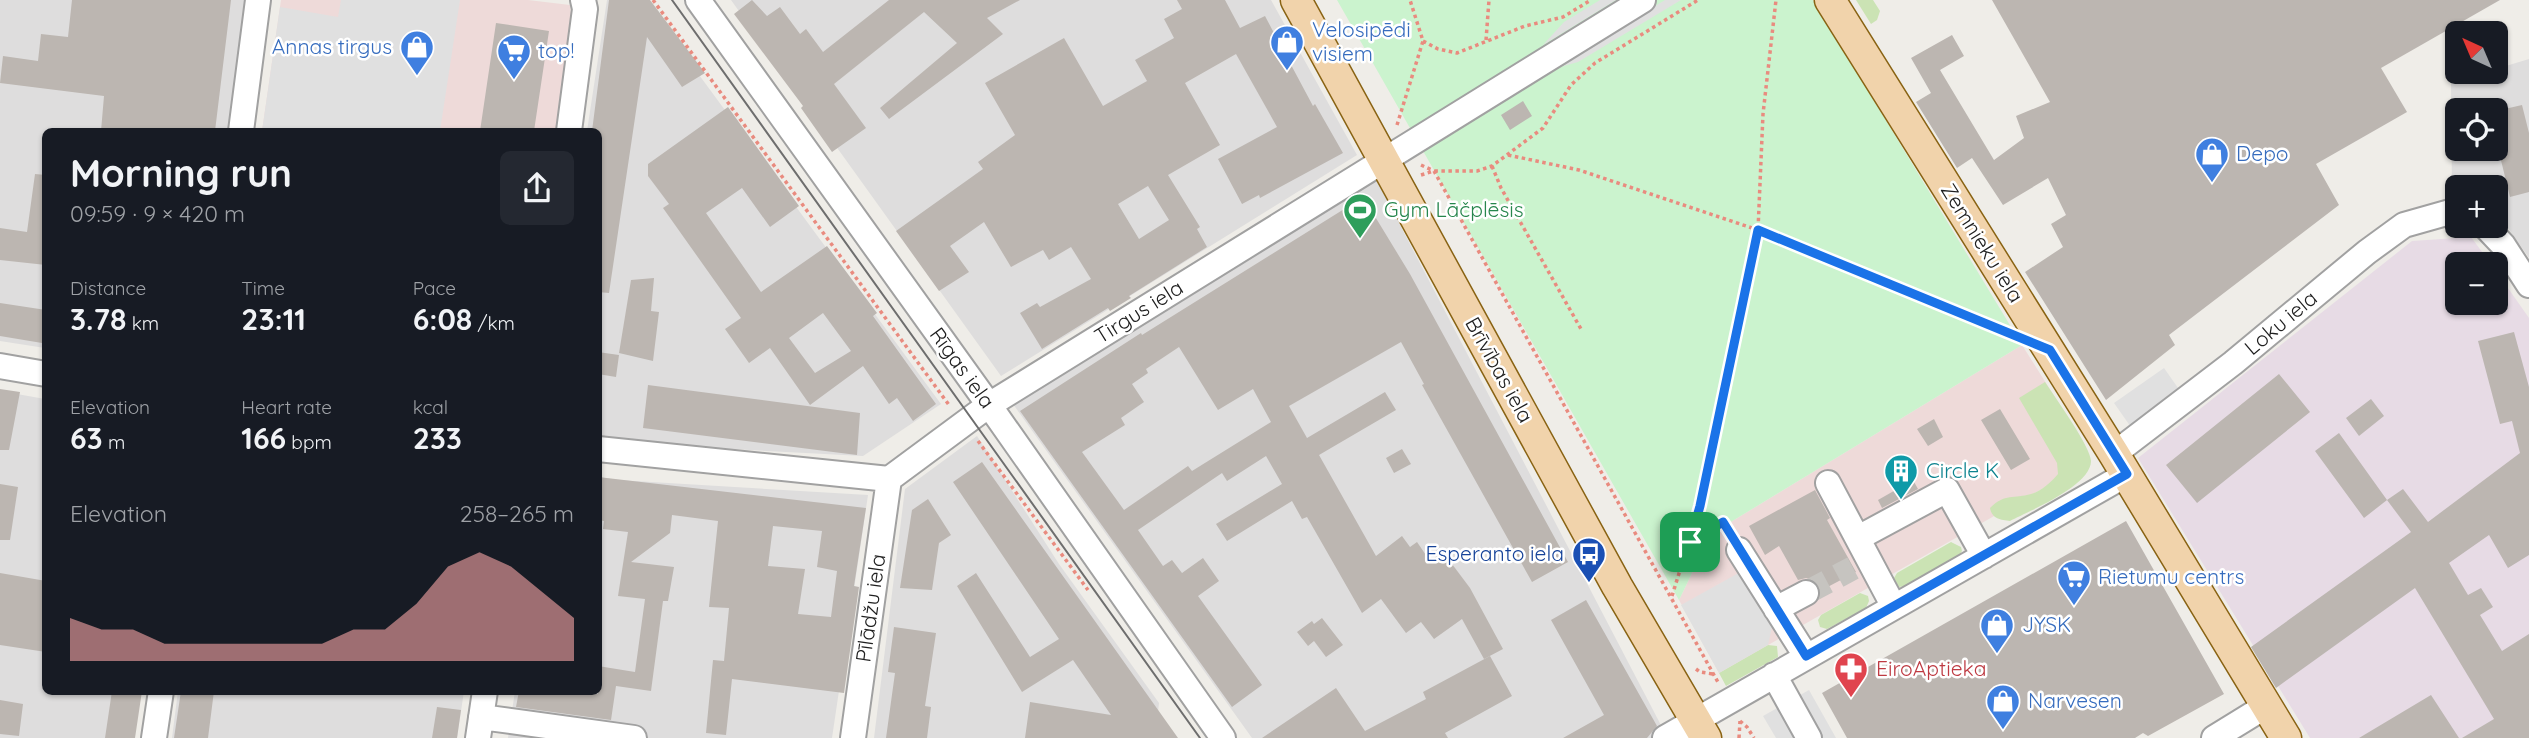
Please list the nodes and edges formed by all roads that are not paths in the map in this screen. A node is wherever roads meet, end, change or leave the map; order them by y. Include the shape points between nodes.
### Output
1 (258, 0) edge
2 (583, 0) edge
3 (698, 0) edge
4 (1296, 0) edge
5 (1643, 0) edge
6 (1829, 0) edge
7 (241, 128) edge
8 (569, 128) edge
9 (1396, 144) junction
10 (2445, 213) edge
11 (2496, 238) edge
12 (2529, 285) edge
13 (0, 366) edge
14 (42, 372) edge
15 (989, 405) junction
16 (602, 449) edge
17 (2121, 464) junction
18 (889, 479) junction
19 (1828, 483) dead end
20 (1739, 550) road end
21 (1860, 555) junction
22 (1984, 556) junction
23 (1806, 593) tunnel mouth
24 (1894, 607) junction
25 (1776, 609) junction
26 (1806, 656) junction
27 (1774, 675) junction
28 (160, 695) edge
29 (484, 695) edge
30 (2266, 706) junction
31 (479, 727) edge
32 (1700, 729) edge
33 (1210, 733) edge
34 (154, 738) edge
35 (634, 738) edge
36 (853, 738) edge
37 (1665, 738) edge
38 (1809, 738) edge
39 (2214, 738) edge
40 (2286, 738) edge

1 - 7 street
2 - 8 street
3 - 15 street, Rīgas iela
4 - 9 main road, Brīvības iela
5 - 9 street, Tirgus iela
6 - 17 main road, Zemnieku iela
9 - 15 street, Tirgus iela
9 - 32 main road, Brīvības iela via 1617,586
10 - 17 street, Loku iela via 2404,225 2357,260 2232,363
11 - 12 street
13 - 14 street
15 - 18 street, Tirgus iela
15 - 33 street, Rīgas iela
16 - 18 street
17 - 22 street
17 - 30 main road, Zemnieku iela
18 - 36 street, Pīlādžu iela
19 - 21 street
20 - 25 street
21 - 22 street via 1947,490
21 - 24 street
22 - 24 street
23 - 25 street
24 - 26 street
25 - 26 street
26 - 27 street
27 - 32 street via 1734,711
27 - 38 street
28 - 34 street
29 - 31 street
30 - 39 street
30 - 40 main road, Zemnieku iela
31 - 35 street
32 - 37 street

